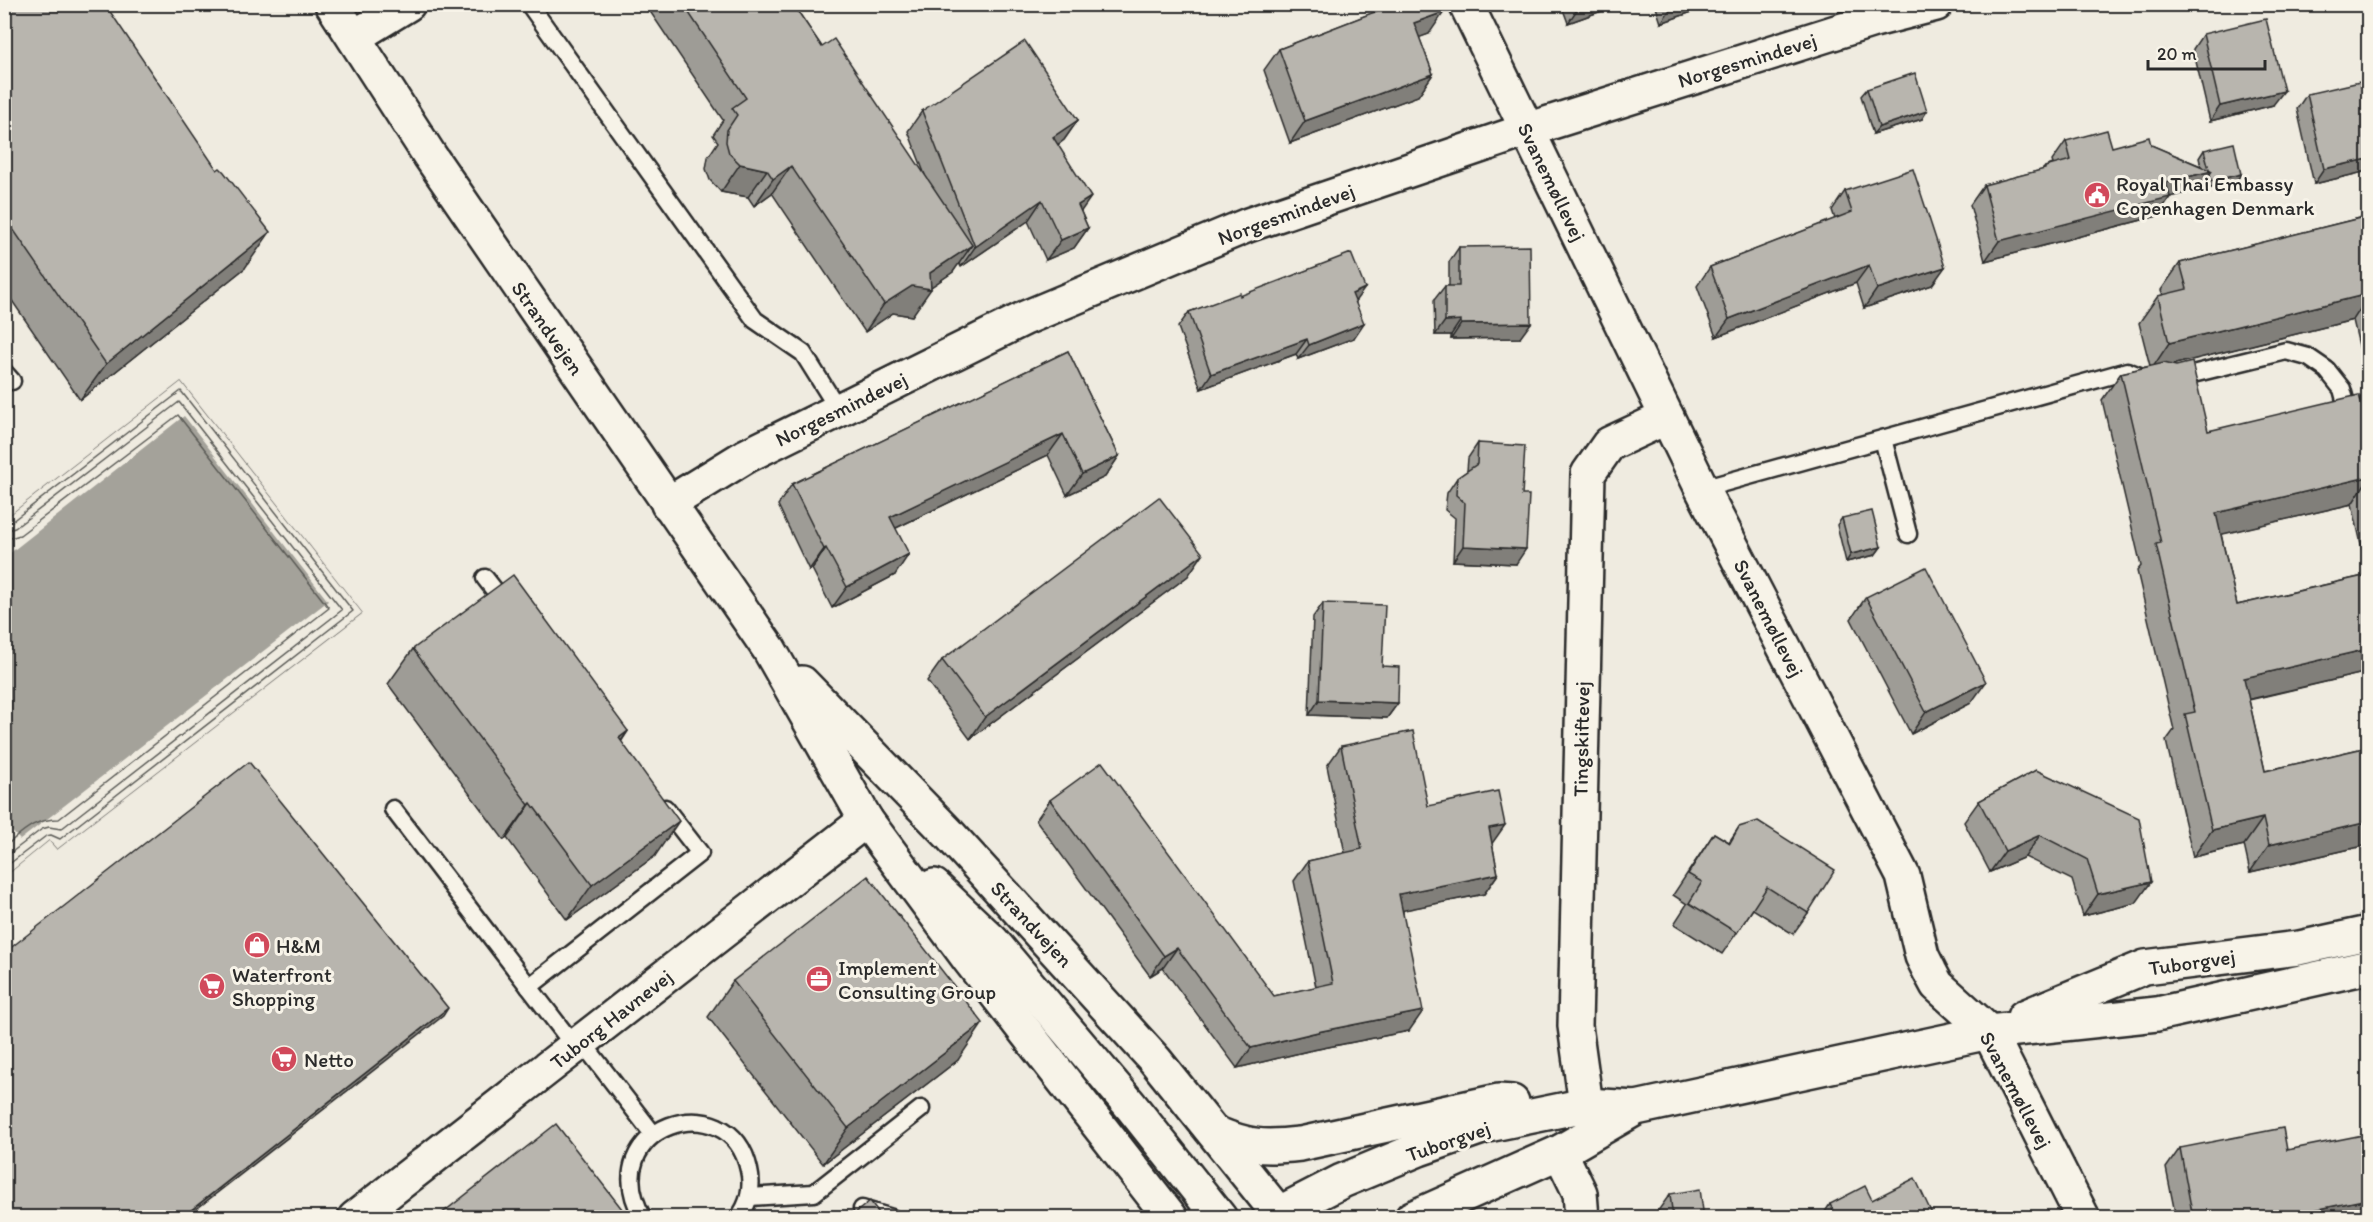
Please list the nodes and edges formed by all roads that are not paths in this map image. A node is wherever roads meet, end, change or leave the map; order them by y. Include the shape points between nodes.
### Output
1 (332, 4) edge
2 (408, 4) edge
3 (529, 4) edge
4 (1466, 4) edge
5 (1936, 4) edge
6 (354, 37) junction
7 (1527, 130) junction
8 (838, 409) junction
9 (1667, 417) junction
10 (1883, 439) junction
11 (2368, 450) edge
12 (1702, 489) junction
13 (668, 504) junction
14 (1908, 534) dead end
15 (484, 578) dead end
16 (517, 619) edge
17 (769, 649) junction
18 (658, 799) edge
19 (393, 808) dead end
20 (866, 820) junction
21 (2368, 933) edge
22 (2368, 967) edge
23 (529, 987) junction
24 (1989, 1032) junction
25 (579, 1044) junction
26 (1586, 1105) junction
27 (1636, 1108) junction
28 (921, 1109) edge
29 (1215, 1133) junction
30 (653, 1134) junction
31 (1560, 1152) junction
32 (749, 1197) junction
33 (862, 1209) edge
34 (1276, 1216) edge
35 (355, 1218) edge
36 (643, 1218) edge
37 (738, 1218) edge
38 (892, 1218) edge
39 (1171, 1218) edge
40 (1220, 1218) edge
41 (1412, 1218) edge
42 (1582, 1218) edge
43 (2083, 1218) edge

1 - 6 street, Strandvejen
2 - 6 street
3 - 8 lane via 755,320 803,353
4 - 7 street, Svanemøllevej
5 - 7 street, Norgesmindevej
6 - 13 street, Strandvejen via 430,156
7 - 8 street, Norgesmindevej via 1248,225 1025,318
7 - 9 street, Svanemøllevej
8 - 13 street, Norgesmindevej via 746,456
9 - 12 street, Svanemøllevej
9 - 26 street, Tingskiftevej via 1609,444 1588,474 1575,1026
10 - 11 lane via 2127,371 2155,383 2286,351 2308,357 2327,370 2342,389 2357,444
10 - 12 lane
10 - 14 lane
12 - 24 street, Svanemøllevej via 1903,876 1922,956 1930,972 1937,985
13 - 17 street, Strandvejen
15 - 16 lane
17 - 20 street, Strandvejen
17 - 29 street, Strandvejen via 949,834 1155,1060
18 - 23 lane via 700,853
19 - 23 lane
20 - 25 street, Tuborg Havnevej
20 - 39 street, Strandvejen
20 - 40 street via 992,941
21 - 24 street, Tuborgvej via 2299,948 2145,967
22 - 24 street, Tuborgvej via 2157,1014
23 - 25 lane
24 - 27 street, Tuborgvej
24 - 43 street, Svanemøllevej
25 - 30 lane
25 - 35 street, Tuborg Havnevej
26 - 27 street, Tuborgvej
26 - 29 street via 1498,1101 1267,1148 1241,1144
26 - 34 street, Tuborgvej via 1488,1125 1419,1149 1342,1181
27 - 31 street, Tuborgvej
28 - 32 lane via 814,1192
29 - 34 street, Strandvejen
30 - 32 lane via 670,1124 688,1121 707,1123 724,1131 738,1143 747,1160
30 - 36 lane via 640,1148 633,1165 634,1202
31 - 41 street, Tuborgvej
31 - 42 street via 1580,1192
32 - 37 lane
33 - 38 lane

